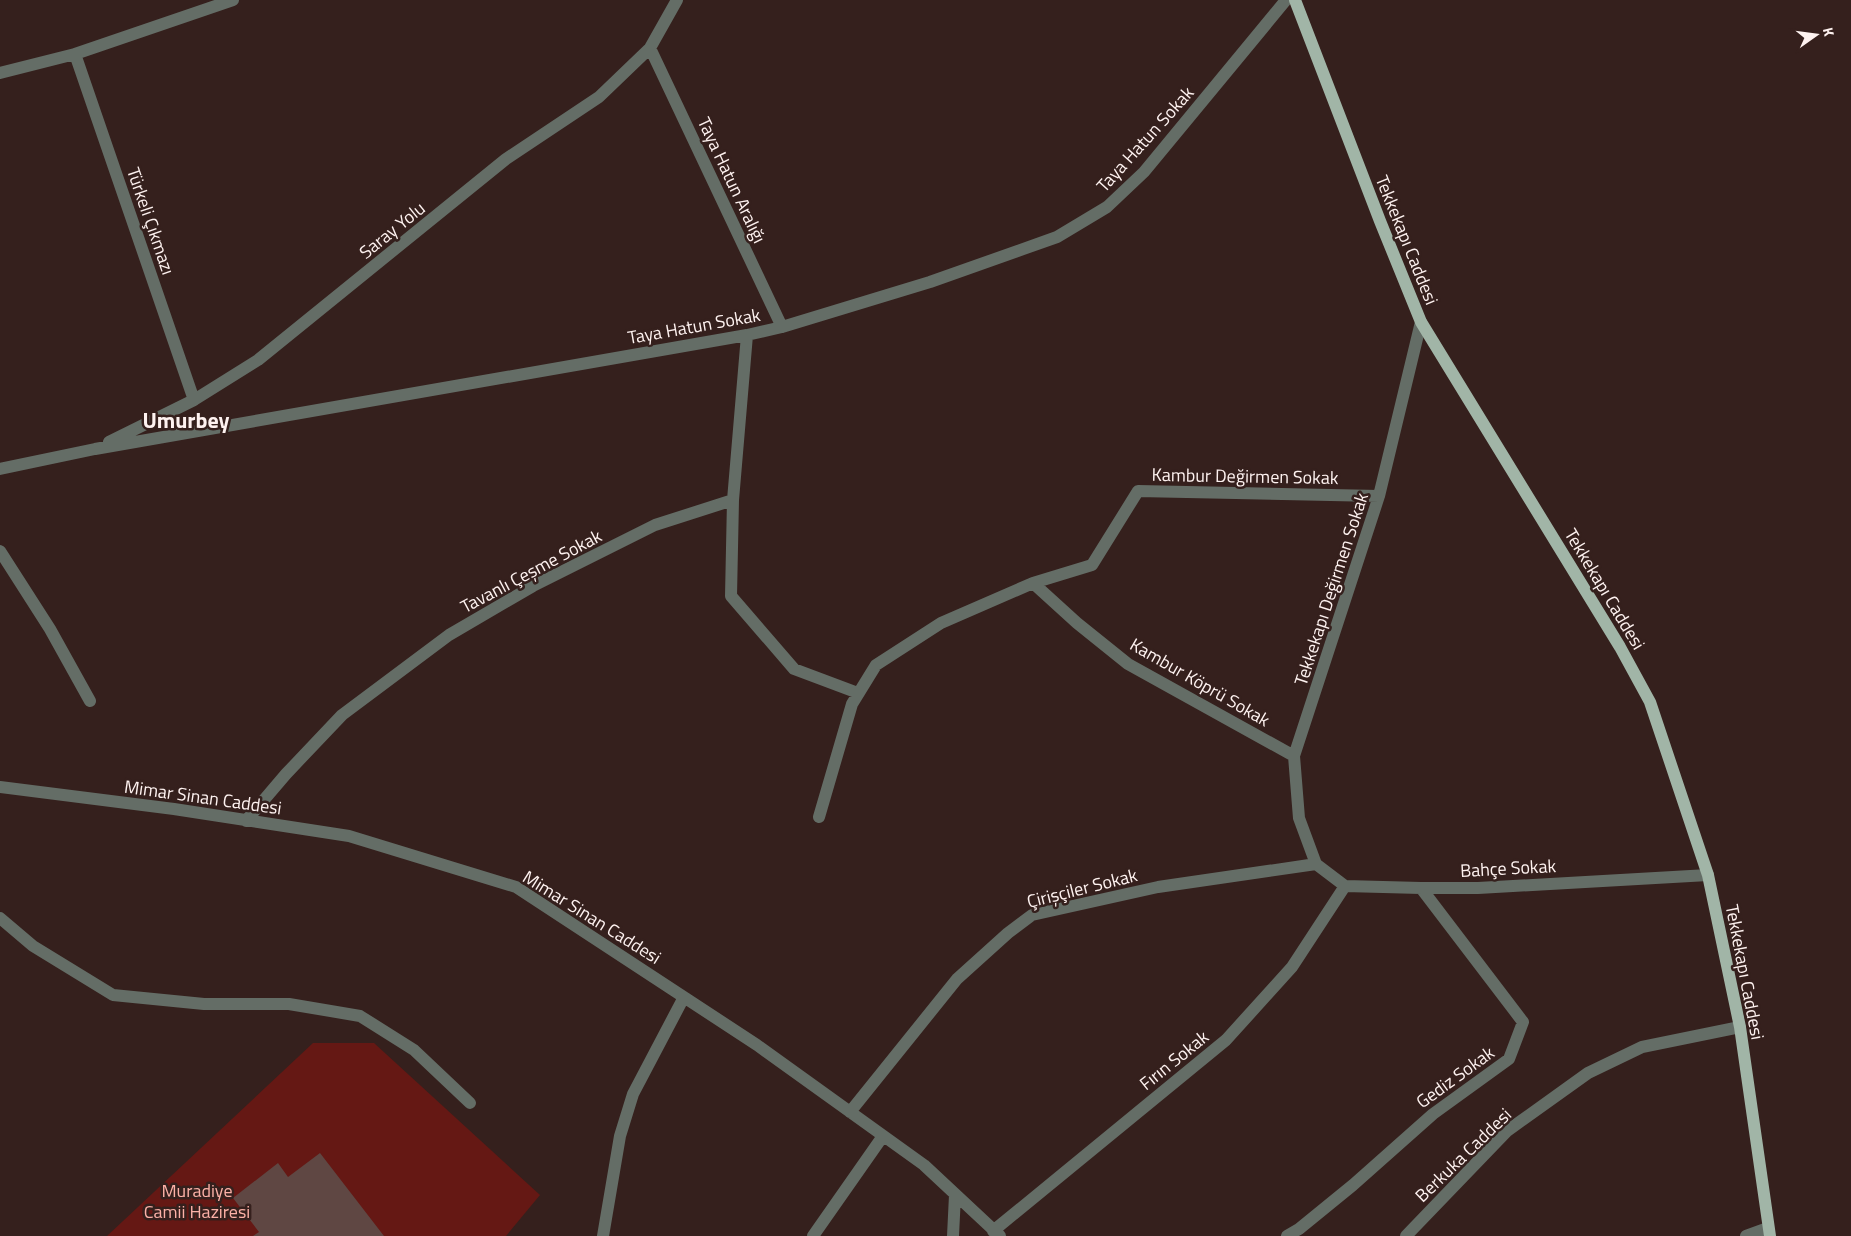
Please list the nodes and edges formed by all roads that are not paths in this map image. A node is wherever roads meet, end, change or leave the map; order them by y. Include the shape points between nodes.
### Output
1 (234, 0) edge
2 (677, 0) edge
3 (1286, 0) edge
4 (1295, 0) edge
5 (650, 48) junction
6 (75, 54) junction
7 (0, 73) edge
8 (1421, 322) junction
9 (782, 327) junction
10 (747, 335) junction
11 (194, 400) junction
12 (96, 449) junction
13 (0, 469) edge
14 (1380, 496) junction
15 (733, 500) junction
16 (0, 551) edge
17 (1034, 582) junction
18 (858, 693) junction
19 (90, 701) dead end
20 (1294, 756) junction
21 (0, 787) edge
22 (819, 817) dead end
23 (246, 821) junction
24 (1316, 864) junction
25 (1708, 875) junction
26 (1345, 886) junction
27 (1421, 888) junction
28 (0, 918) edge
29 (684, 997) junction
30 (1740, 1027) junction
31 (470, 1103) dead end
32 (850, 1112) junction
33 (883, 1136) junction
34 (955, 1195) junction
35 (1769, 1232) edge
36 (997, 1233) edge
37 (604, 1236) edge
38 (813, 1236) edge
39 (953, 1236) edge
40 (1287, 1236) edge
41 (1406, 1236) edge
42 (1746, 1236) edge

1 - 6 street
2 - 5 street, Saray Yolu
3 - 9 street, Taya Hatun Sokak via 1144,172 1107,208 1058,237 930,282
4 - 8 main road, Tekkekapı Caddesi
5 - 9 street, Taya Hatun Aralığı
5 - 11 street, Saray Yolu via 599,97 506,159 258,360
6 - 7 street
6 - 11 street, Türkeli Çıkmazı
8 - 14 street, Tekkekapı Değirmen Sokak
8 - 25 main road, Tekkekapı Caddesi via 1620,647 1650,702
9 - 10 street, Taya Hatun Sokak
10 - 12 street, Taya Hatun Sokak
10 - 15 street
11 - 12 street, Saray Yolu
12 - 13 street, Taya Hatun Sokak
14 - 17 street, Kambur Değirmen Sokak via 1138,491 1092,565
14 - 20 street, Tekkekapı Değirmen Sokak
15 - 18 street via 731,596 794,669
15 - 23 street, Tavanlı Çeşme Sokak via 655,525 533,586 449,635 342,715
16 - 19 street via 50,629
17 - 18 street via 941,624 892,654 876,665
17 - 20 street, Kambur Köprü Sokak via 1128,664
18 - 22 street via 836,751
20 - 24 street, Tekkekapı Değirmen Sokak via 1298,818
21 - 23 street, Mimar Sinan Caddesi
23 - 29 street, Mimar Sinan Caddesi via 349,836 516,887
24 - 26 street
24 - 32 street, Çirişçiler Sokak via 1158,887 1032,915 1008,932 957,979
25 - 27 street, Bahçe Sokak via 1478,888
25 - 30 main road, Tekkekapı Caddesi
26 - 27 street, Bahçe Sokak
26 - 36 street, Fırın Sokak via 1292,967 1226,1040
27 - 40 street, Gediz Sokak via 1523,1022 1510,1059 1433,1114 1353,1185
28 - 31 street via 33,946 113,995 204,1004 290,1004 360,1016 414,1050
29 - 32 street, Mimar Sinan Caddesi
29 - 37 street via 633,1094 620,1136
30 - 35 main road, Tekkekapı Caddesi
30 - 41 street, Berkuka Caddesi via 1642,1047 1588,1072 1507,1131
32 - 33 street, Mimar Sinan Caddesi
33 - 34 street, Mimar Sinan Caddesi via 924,1165
33 - 38 street
34 - 36 street, Mimar Sinan Caddesi
34 - 39 street
35 - 42 street

